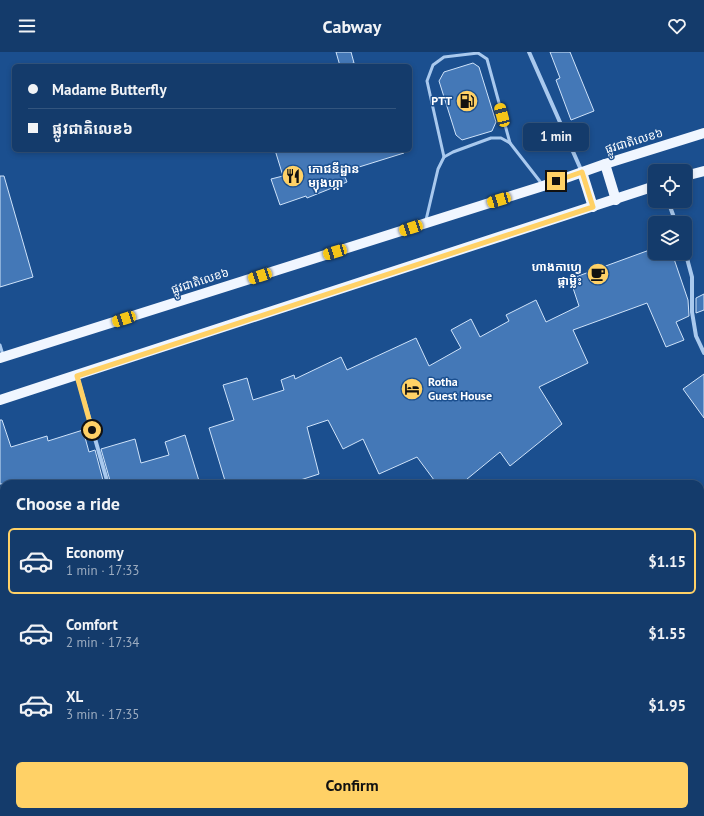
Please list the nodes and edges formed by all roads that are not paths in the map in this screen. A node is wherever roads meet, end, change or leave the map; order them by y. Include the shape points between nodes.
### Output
1 (529, 52) edge
2 (704, 132) edge
3 (510, 143) junction
4 (444, 157) junction
5 (604, 164) junction
6 (704, 171) edge
7 (582, 172) junction
8 (692, 174) edge
9 (543, 186) junction
10 (648, 189) edge
11 (616, 200) junction
12 (593, 207) junction
13 (426, 223) junction
14 (687, 260) edge
15 (0, 345) edge
16 (704, 353) edge
17 (2, 358) edge
18 (77, 376) junction
19 (0, 400) edge
20 (107, 480) edge

1 - 7 street
2 - 5 main road, ផ្លូវជាតិលេខ៦
3 - 4 lane via 500,138 491,138
3 - 4 lane via 487,59 478,53 444,57 433,65 427,81
3 - 9 lane
4 - 13 lane via 438,169
5 - 7 main road, ផ្លូវជាតិលេខ៦
5 - 11 main road
6 - 8 main road
7 - 9 main road, ផ្លូវជាតិលេខ៦
7 - 12 main road
9 - 13 main road, ផ្លូវជាតិលេខ៦
10 - 11 main road
11 - 12 main road
12 - 18 main road
13 - 17 main road, ផ្លូវជាតិលេខ៦
14 - 16 street via 692,277 692,312 696,336
15 - 17 lane
18 - 19 main road
18 - 20 street

